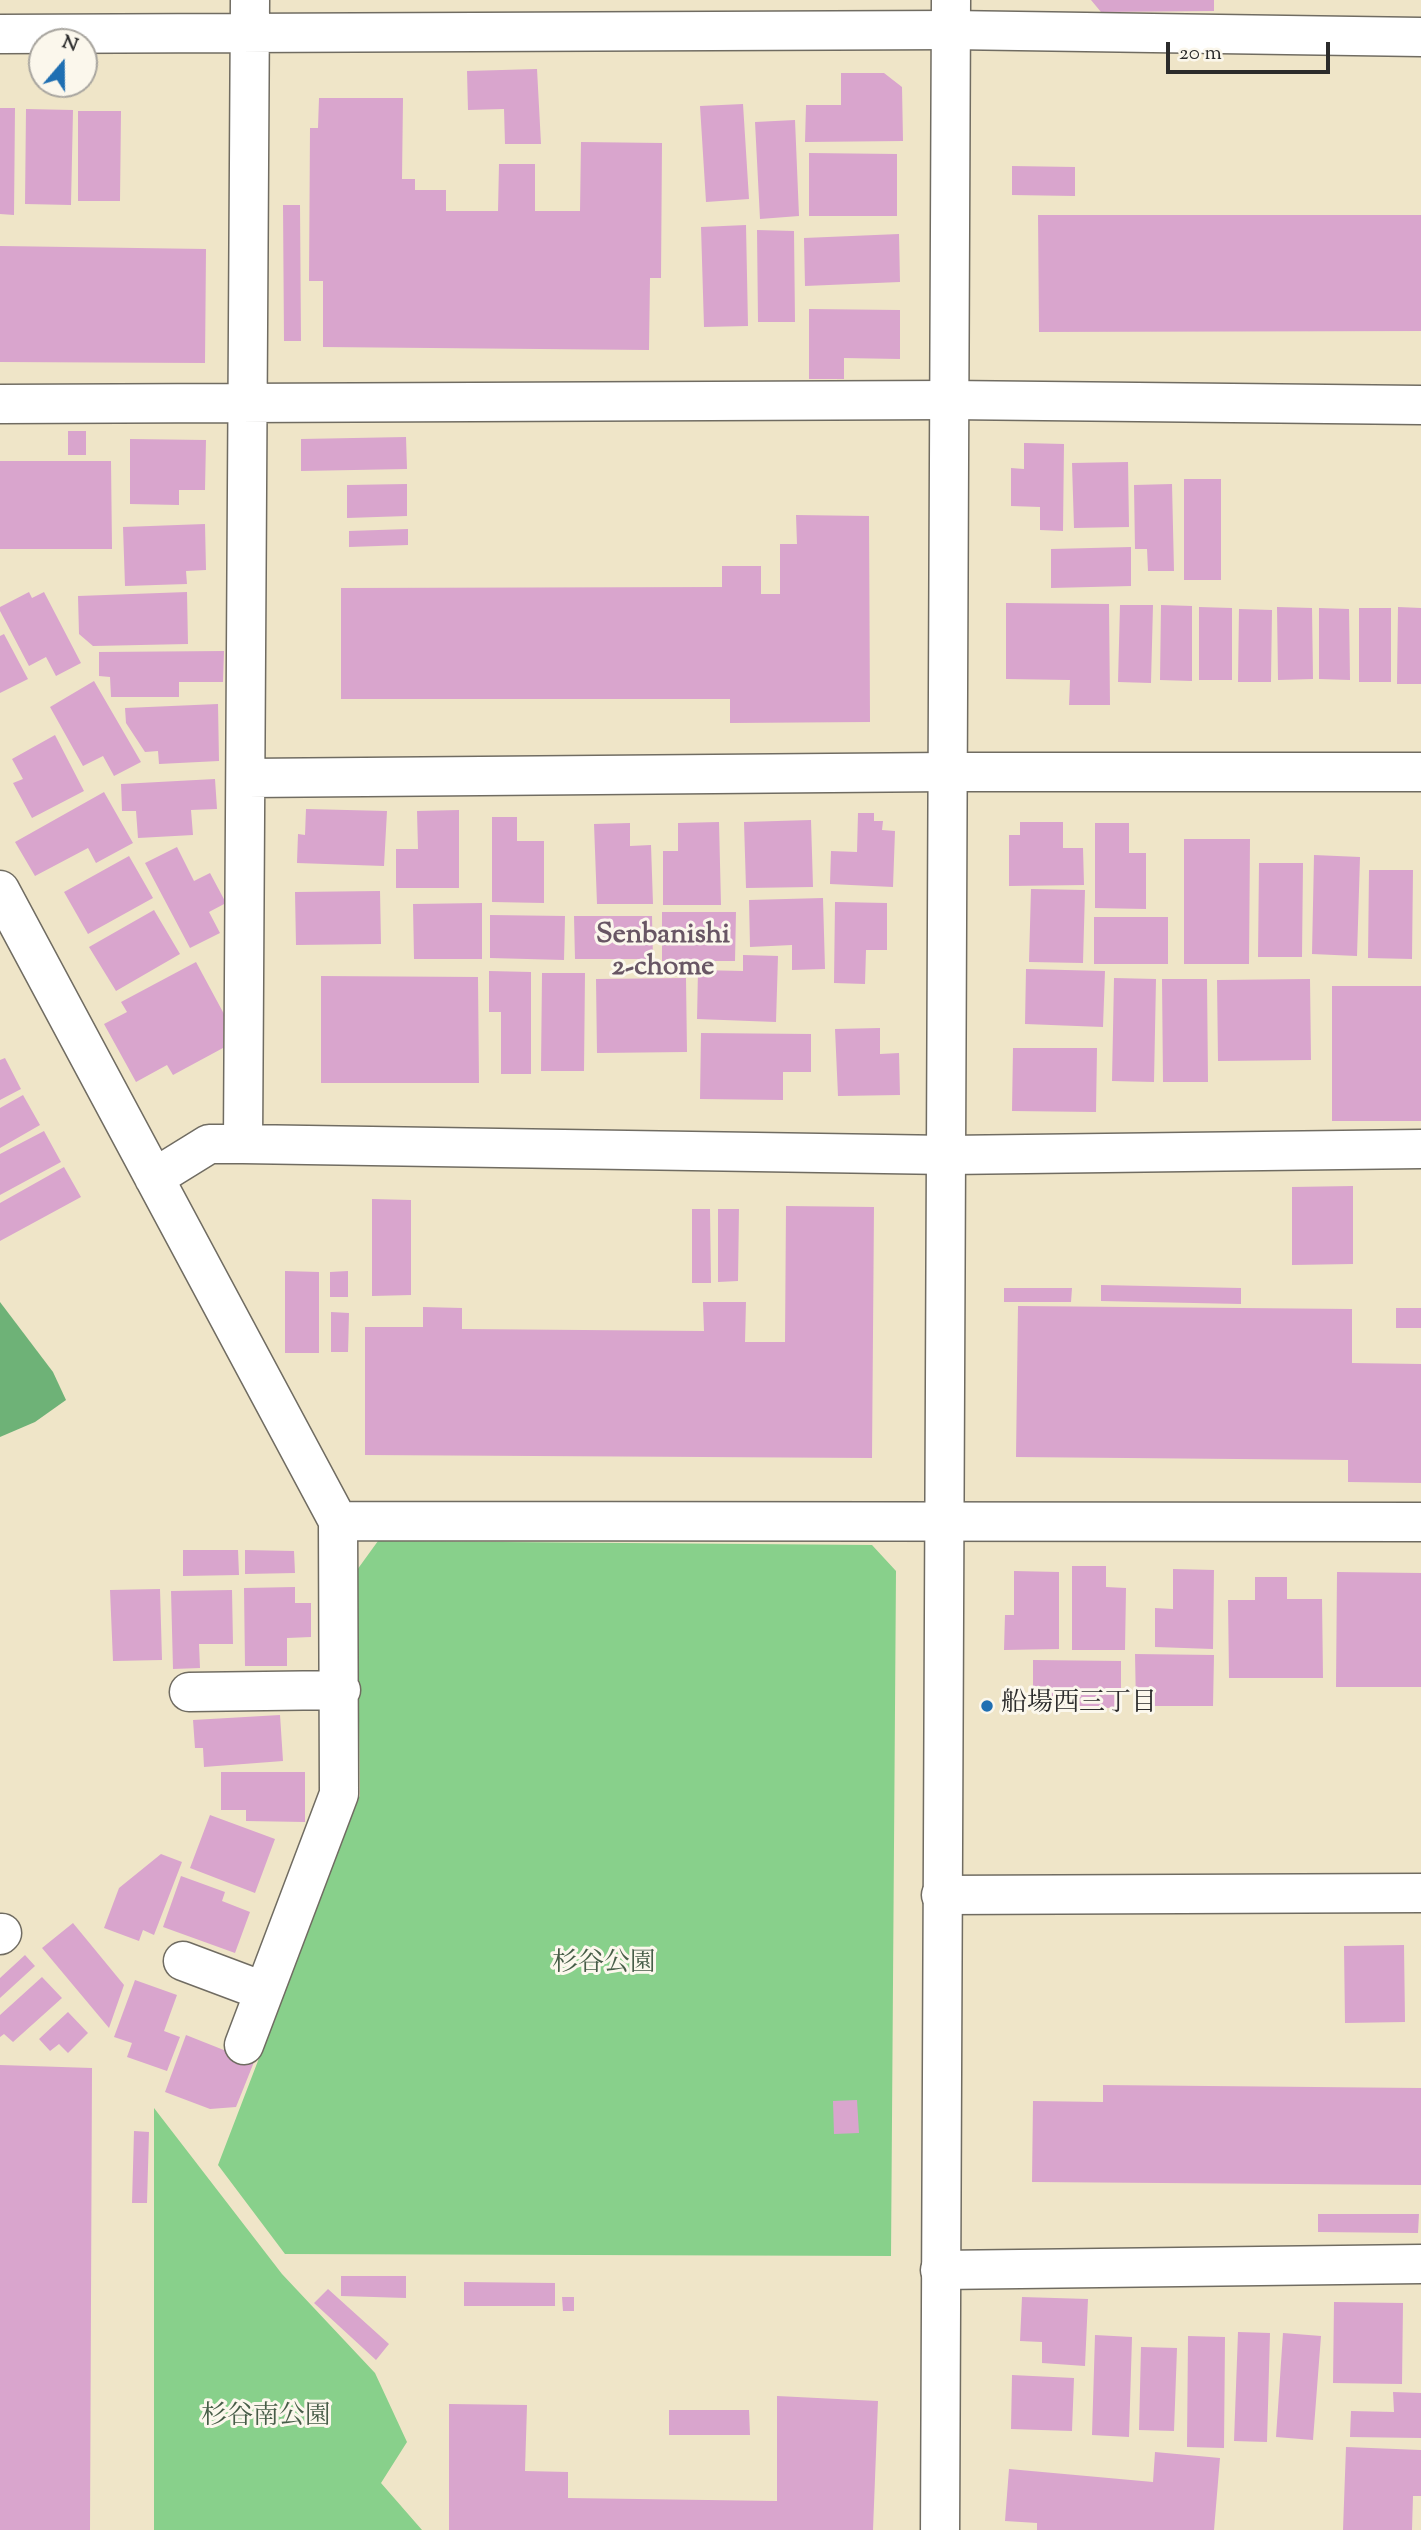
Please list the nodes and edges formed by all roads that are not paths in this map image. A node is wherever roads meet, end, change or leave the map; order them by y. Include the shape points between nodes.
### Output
1 (951, 15) edge
2 (250, 17) edge
3 (0, 34) edge
4 (1421, 37) edge
5 (949, 401) junction
6 (0, 404) edge
7 (247, 405) junction
8 (1421, 405) edge
9 (947, 772) junction
10 (1421, 772) edge
11 (248, 778) junction
12 (0, 890) edge
13 (243, 1144) junction
14 (1421, 1150) edge
15 (948, 1155) junction
16 (153, 1178) junction
17 (946, 1520) junction
18 (338, 1521) junction
19 (1421, 1522) edge
20 (341, 1690) junction
21 (189, 1692) dead end
22 (1421, 1893) edge
23 (941, 1895) junction
24 (183, 1961) dead end
25 (263, 1990) junction
26 (244, 2045) dead end
27 (1421, 2264) edge
28 (940, 2270) junction
29 (940, 2530) edge

1 - 2 street
1 - 4 street
1 - 5 street
2 - 3 street
2 - 7 street
5 - 7 street
5 - 8 street
5 - 9 street
6 - 7 street
7 - 11 street
9 - 10 street
9 - 11 street
9 - 15 street
11 - 13 street
12 - 16 street
13 - 15 street
13 - 16 street via 209,1144
14 - 15 street
15 - 17 street
16 - 18 street
17 - 18 street
17 - 19 street
17 - 23 street
18 - 20 street
20 - 21 street
20 - 25 street via 339,1794
22 - 23 street
23 - 28 street
24 - 25 street
25 - 26 street
27 - 28 street
28 - 29 street

